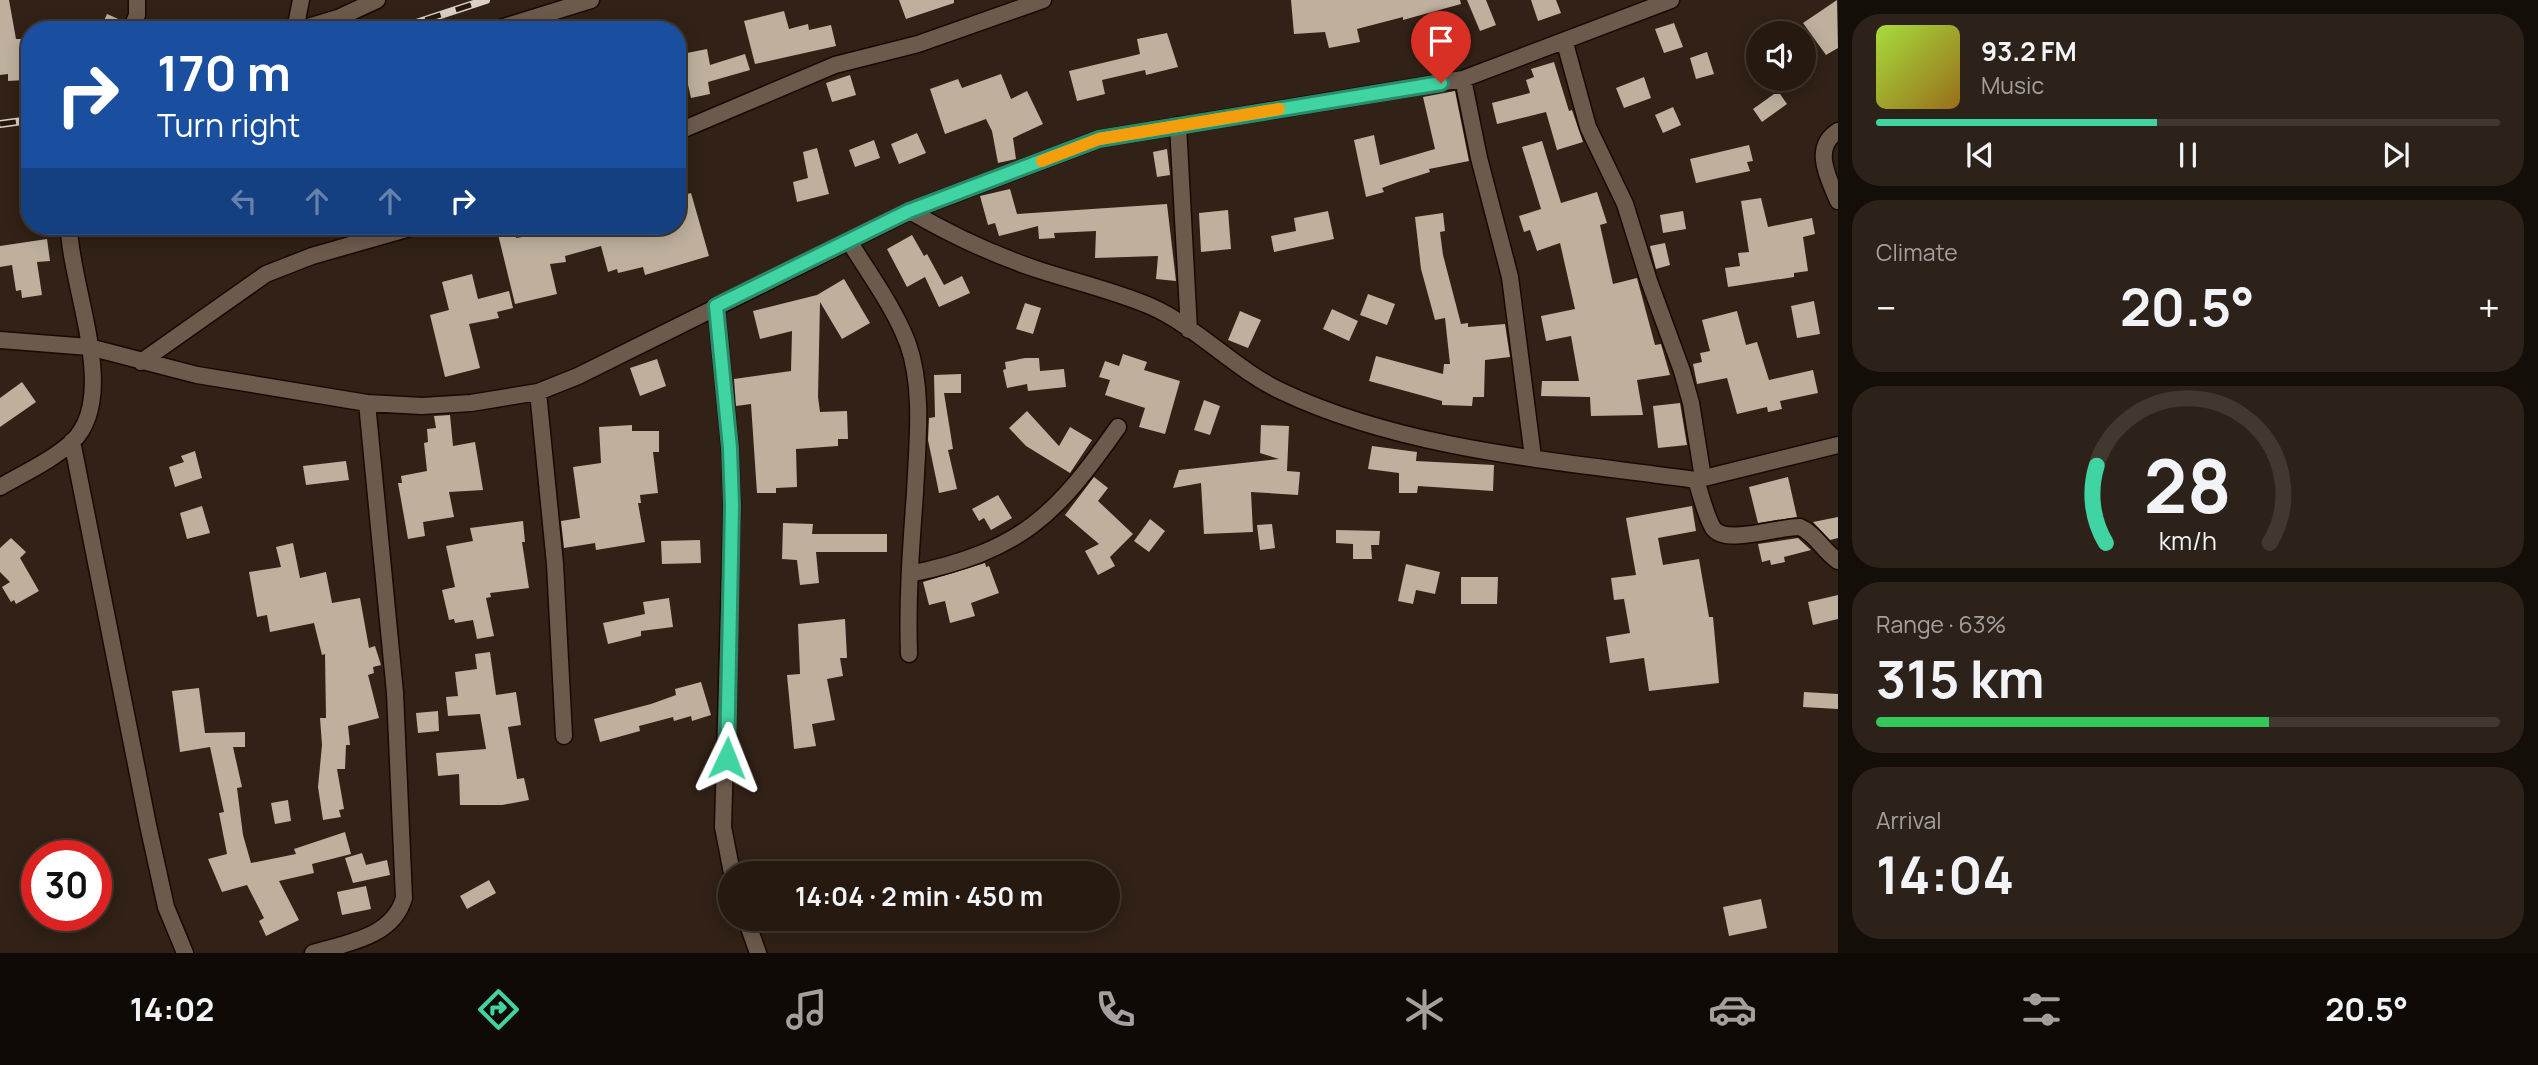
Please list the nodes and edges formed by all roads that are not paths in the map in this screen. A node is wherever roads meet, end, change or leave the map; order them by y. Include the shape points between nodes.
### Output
1 (137, 0) edge
2 (300, 0) edge
3 (377, 0) edge
4 (590, 0) edge
5 (1043, 0) edge
6 (1671, 0) edge
7 (135, 21) edge
8 (298, 21) edge
9 (328, 21) edge
10 (523, 21) edge
11 (1565, 43) junction
12 (1463, 79) junction
13 (1178, 125) junction
14 (686, 128) edge
15 (1838, 131) edge
16 (1838, 201) edge
17 (909, 211) junction
18 (70, 235) edge
19 (386, 235) edge
20 (849, 241) junction
21 (716, 306) junction
22 (1189, 330) junction
23 (0, 340) edge
24 (89, 347) junction
25 (141, 362) junction
26 (538, 392) junction
27 (367, 403) junction
28 (1118, 427) dead end
29 (72, 442) junction
30 (1838, 445) edge
31 (1533, 457) junction
32 (1699, 479) junction
33 (0, 487) edge
34 (1838, 561) edge
35 (909, 574) junction
36 (909, 654) dead end
37 (564, 736) dead end
38 (730, 861) edge
39 (750, 931) edge
40 (185, 953) edge
41 (313, 953) edge
42 (758, 953) edge

1 - 7 street
2 - 8 street
3 - 9 street
4 - 10 street
5 - 14 street via 918,44 835,65
6 - 11 street
11 - 12 street
11 - 32 street via 1588,127 1625,204 1682,371 1691,404
12 - 13 street
12 - 31 street via 1510,277
13 - 17 street via 1099,139
13 - 22 street
15 - 16 street via 1825,144 1823,157
17 - 20 street
17 - 22 street via 956,237 1037,269 1147,305
18 - 24 street
19 - 25 street via 266,274
20 - 21 street
20 - 35 street via 908,345 919,427
21 - 26 street
21 - 38 street via 732,506 723,827
22 - 31 street via 1281,392 1342,417 1397,433
23 - 24 street
24 - 25 street
24 - 29 street via 89,411
25 - 27 street
26 - 27 street via 471,403
26 - 37 street via 555,564
27 - 41 street via 395,693 404,898 401,909 379,931
28 - 35 street via 1063,500 1024,534 972,558
29 - 33 street
29 - 40 street via 148,825 166,906
30 - 32 street
31 - 32 street
32 - 34 street via 1714,529 1723,535 1800,527 1809,530
35 - 36 street
39 - 42 street

